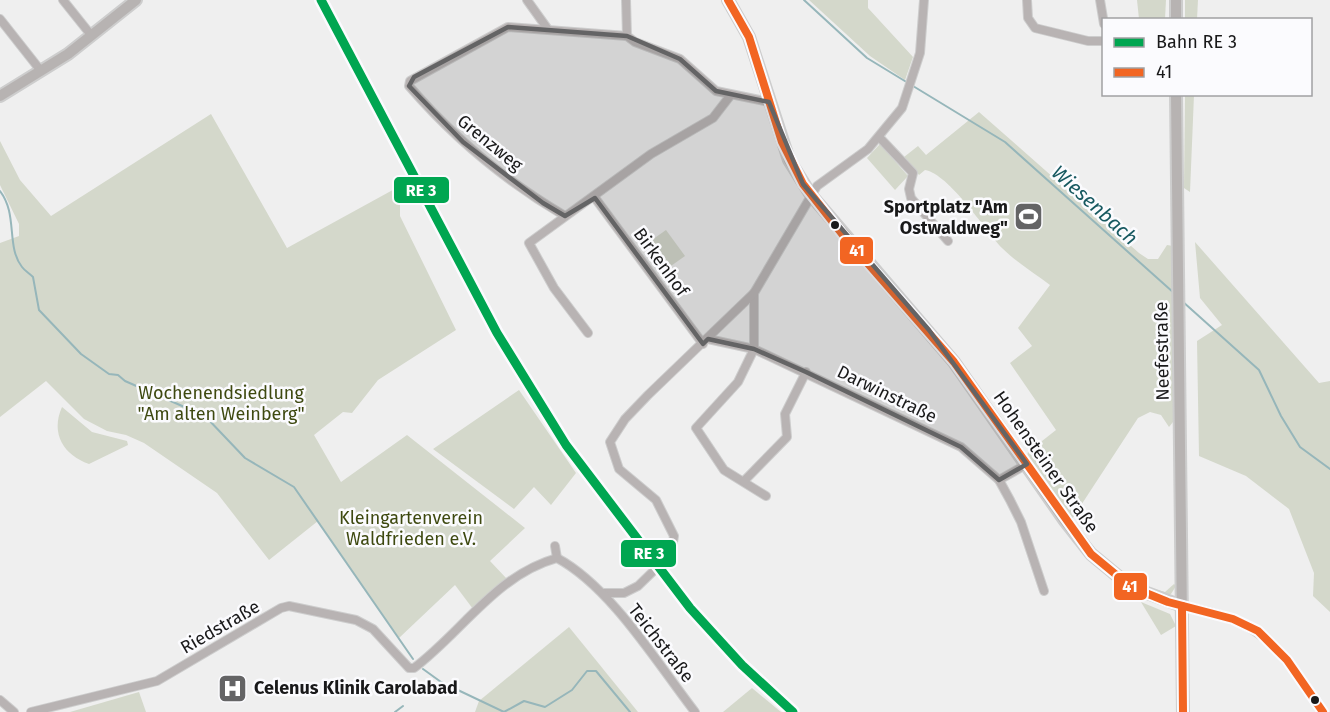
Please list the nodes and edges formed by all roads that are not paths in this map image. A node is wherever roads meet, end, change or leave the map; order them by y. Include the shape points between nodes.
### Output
1 (63, 0) edge
2 (136, 0) edge
3 (527, 0) edge
4 (626, 0) edge
5 (728, 0) edge
6 (924, 0) edge
7 (1027, 0) edge
8 (1100, 0) edge
9 (1176, 0) edge
10 (1103, 18) edge
11 (1176, 18) edge
12 (0, 19) edge
13 (547, 28) junction
14 (91, 34) junction
15 (627, 36) junction
16 (1102, 41) edge
17 (41, 71) junction
18 (0, 96) edge
19 (730, 96) junction
20 (1176, 96) edge
21 (769, 102) junction
22 (879, 137) junction
23 (811, 195) junction
24 (595, 198) junction
25 (565, 216) junction
26 (948, 240) dead end
27 (754, 293) junction
28 (588, 333) dead end
29 (706, 341) junction
30 (754, 349) junction
31 (806, 372) junction
32 (1027, 464) junction
33 (999, 480) junction
34 (744, 481) junction
35 (765, 496) dead end
36 (555, 546) dead end
37 (557, 558) junction
38 (1044, 591) dead end
39 (603, 593) junction
40 (1182, 606) junction
41 (0, 700) edge
42 (14, 712) edge
43 (31, 712) edge
44 (695, 712) edge
45 (1183, 712) edge
46 (1323, 712) edge

1 - 14 street
2 - 14 main road
3 - 13 street
4 - 15 street
5 - 21 main road, Hohensteiner Straße via 749,37
6 - 22 street via 920,52 911,82 902,108
7 - 16 street via 1028,18 1035,28
8 - 10 street
9 - 11 main road
12 - 17 street
13 - 15 street
13 - 25 street, Grenzweg via 508,27 410,81 409,86 463,142
14 - 17 main road
15 - 19 street via 680,59 716,91
17 - 18 main road
19 - 21 street
19 - 24 street via 713,118 651,154
20 - 40 main road, Neefestraße
21 - 23 main road, Hohensteiner Straße via 789,160
22 - 23 street
22 - 26 street via 913,172 911,198
23 - 27 street
23 - 32 main road, Hohensteiner Straße via 935,337
24 - 25 street
24 - 29 street, Birkenhof
25 - 28 street via 529,243 554,288
27 - 29 street
27 - 30 street
29 - 30 street, Darwinstraße
29 - 39 street via 648,395 610,442 619,469 656,500 674,536 671,555 638,586 624,593
30 - 31 street, Darwinstraße
30 - 34 street via 738,382 696,428 724,470
31 - 33 street, Darwinstraße via 961,447
31 - 34 street via 785,414 787,437
32 - 33 street
32 - 40 main road, Hohensteiner Straße via 1065,521 1104,567 1131,587
33 - 38 street, Darwinstraße via 1021,522
34 - 35 street
36 - 37 street
37 - 39 street, Teichstraße
37 - 43 street, Riedstraße via 535,564 513,578 422,662 409,668 373,629 357,620 290,606 157,681
39 - 44 street, Teichstraße
40 - 45 main road, Neefestraße
40 - 46 street via 1233,619 1258,631 1282,655
41 - 42 street

